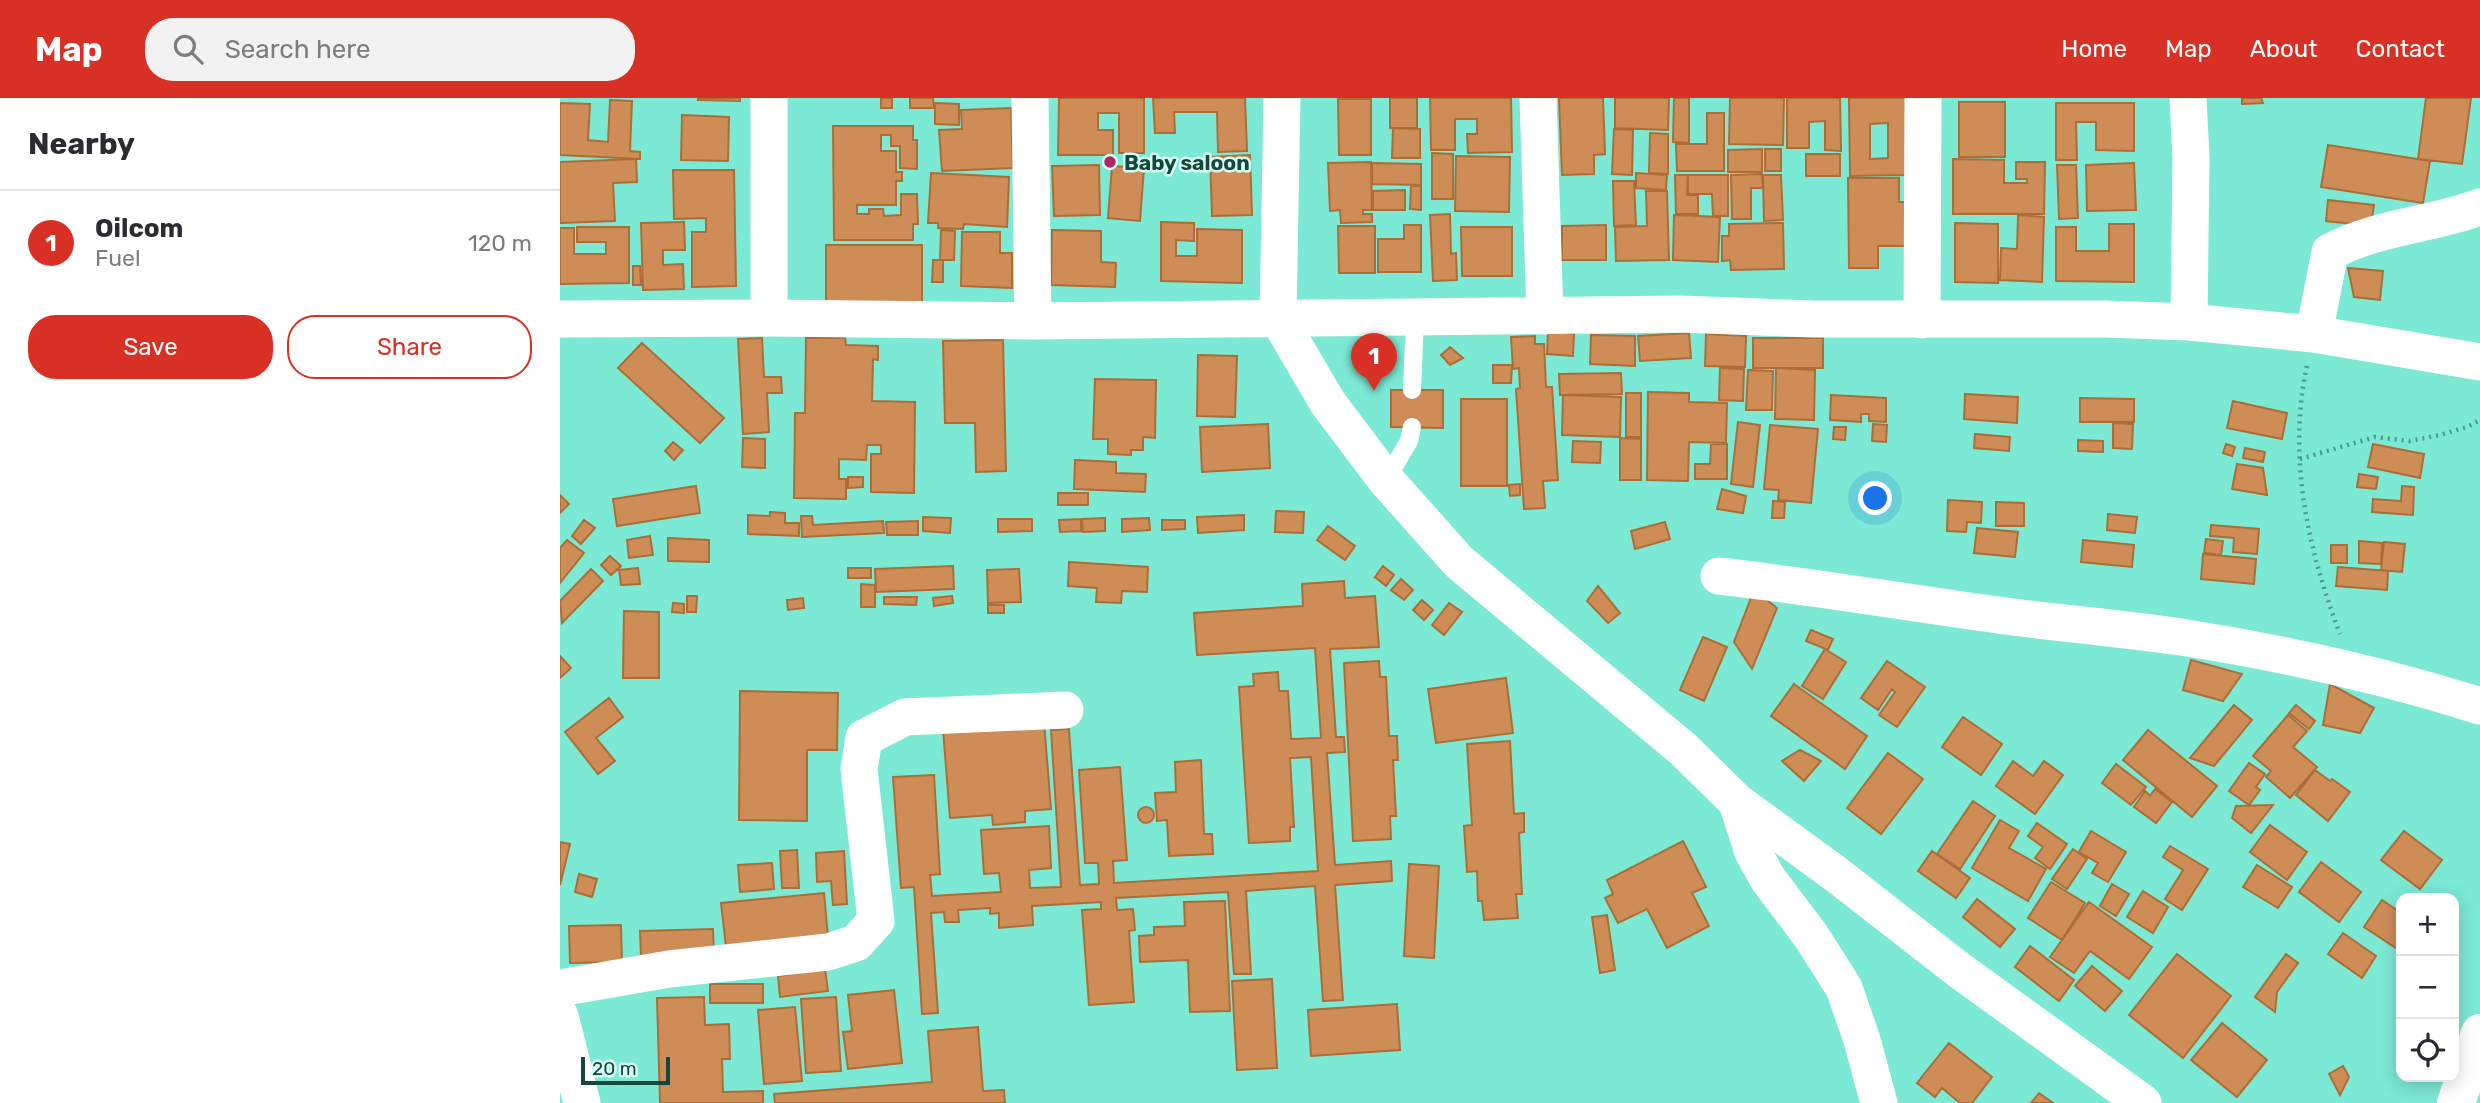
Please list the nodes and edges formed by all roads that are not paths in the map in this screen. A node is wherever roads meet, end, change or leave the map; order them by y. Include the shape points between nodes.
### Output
1 (769, 98) edge
2 (1030, 98) edge
3 (1282, 98) edge
4 (1538, 98) edge
5 (1923, 98) edge
6 (2188, 98) edge
7 (2480, 207) edge
8 (1545, 316) junction
9 (1415, 317) junction
10 (769, 318) junction
11 (1278, 318) junction
12 (560, 319) edge
13 (1922, 320) junction
14 (1033, 321) junction
15 (2189, 322) junction
16 (2314, 334) junction
17 (2480, 362) edge
18 (1412, 390) dead end
19 (1412, 427) dead end
20 (1386, 480) junction
21 (1719, 576) dead end
22 (2480, 706) edge
23 (1065, 710) dead end
24 (1737, 802) junction
25 (560, 988) edge
26 (560, 1016) edge
27 (2480, 1033) edge
28 (582, 1103) edge
29 (1879, 1103) edge
30 (2143, 1103) edge
31 (2456, 1103) edge

1 - 10 street
2 - 14 street
3 - 11 street
4 - 8 street
5 - 13 street
6 - 15 street
7 - 16 street via 2352,240 2330,252
8 - 9 street
8 - 13 street
9 - 11 street
9 - 18 lane
10 - 12 street
10 - 14 street
11 - 14 street
11 - 20 street via 1328,404
13 - 15 street
15 - 16 street
16 - 17 street
19 - 20 lane via 1409,442
20 - 24 street via 1459,562 1683,749
21 - 22 street via 2293,656
23 - 25 street via 905,718 864,738 859,769 876,920 856,943 828,952
24 - 29 street via 1753,852 1768,879 1843,988
24 - 30 street
26 - 28 street
27 - 31 highway

